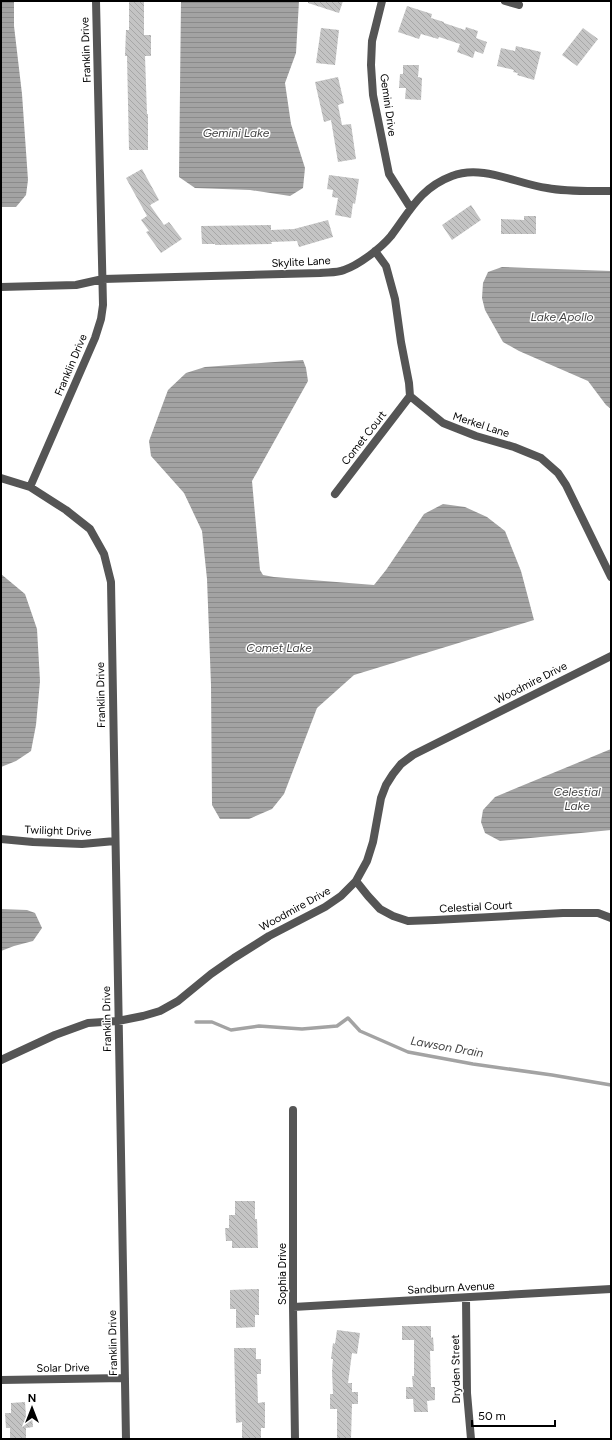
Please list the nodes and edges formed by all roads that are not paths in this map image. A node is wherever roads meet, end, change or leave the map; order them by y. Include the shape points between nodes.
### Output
1 (96, 1) edge
2 (382, 1) edge
3 (505, 1) edge
4 (519, 5) dead end
5 (611, 191) edge
6 (410, 207) junction
7 (375, 251) junction
8 (103, 279) junction
9 (1, 287) edge
10 (410, 396) junction
11 (1, 478) edge
12 (30, 487) junction
13 (335, 494) dead end
14 (611, 577) edge
15 (611, 656) edge
16 (1, 839) edge
17 (115, 841) junction
18 (356, 881) junction
19 (611, 918) edge
20 (118, 1021) junction
21 (1, 1060) edge
22 (293, 1110) dead end
23 (611, 1289) edge
24 (466, 1298) junction
25 (293, 1307) junction
26 (125, 1378) junction
27 (1, 1380) edge
28 (126, 1439) edge
29 (295, 1439) edge
30 (471, 1439) edge

1 - 8 street, Franklin Drive
2 - 6 street, Gemini Drive via 372,41 373,95 389,174
3 - 4 street
5 - 6 street, Skylite Lane via 548,188 476,171 454,175 436,183
6 - 7 street, Skylite Lane via 390,238
7 - 8 street, Skylite Lane via 343,270 328,272
7 - 10 street via 386,266 395,299
8 - 9 street, Skylite Lane via 76,285
8 - 12 street, Franklin Drive via 103,305 95,338
10 - 13 street, Comet Court
10 - 14 street, Merkel Lane via 443,423 532,454 548,463 566,485
11 - 12 street
12 - 17 street, Franklin Drive via 90,529 104,554 111,582
15 - 18 street, Woodmire Drive via 413,755 401,764 381,798 373,842 367,861
16 - 17 street, Twilight Drive via 82,844
17 - 20 street, Franklin Drive
18 - 19 street, Celestial Court via 380,908 393,916 408,920 563,913 598,913
18 - 20 street, Woodmire Drive via 325,907 269,936 234,958 178,1001 160,1011
20 - 21 street, Woodmire Drive via 88,1023
20 - 26 street, Franklin Drive
22 - 25 street, Sophia Drive
23 - 24 street, Sandburn Avenue
24 - 25 street, Sandburn Avenue
24 - 30 street, Dryden Street
25 - 29 street, Sophia Drive
26 - 27 street, Solar Drive
26 - 28 street, Franklin Drive

